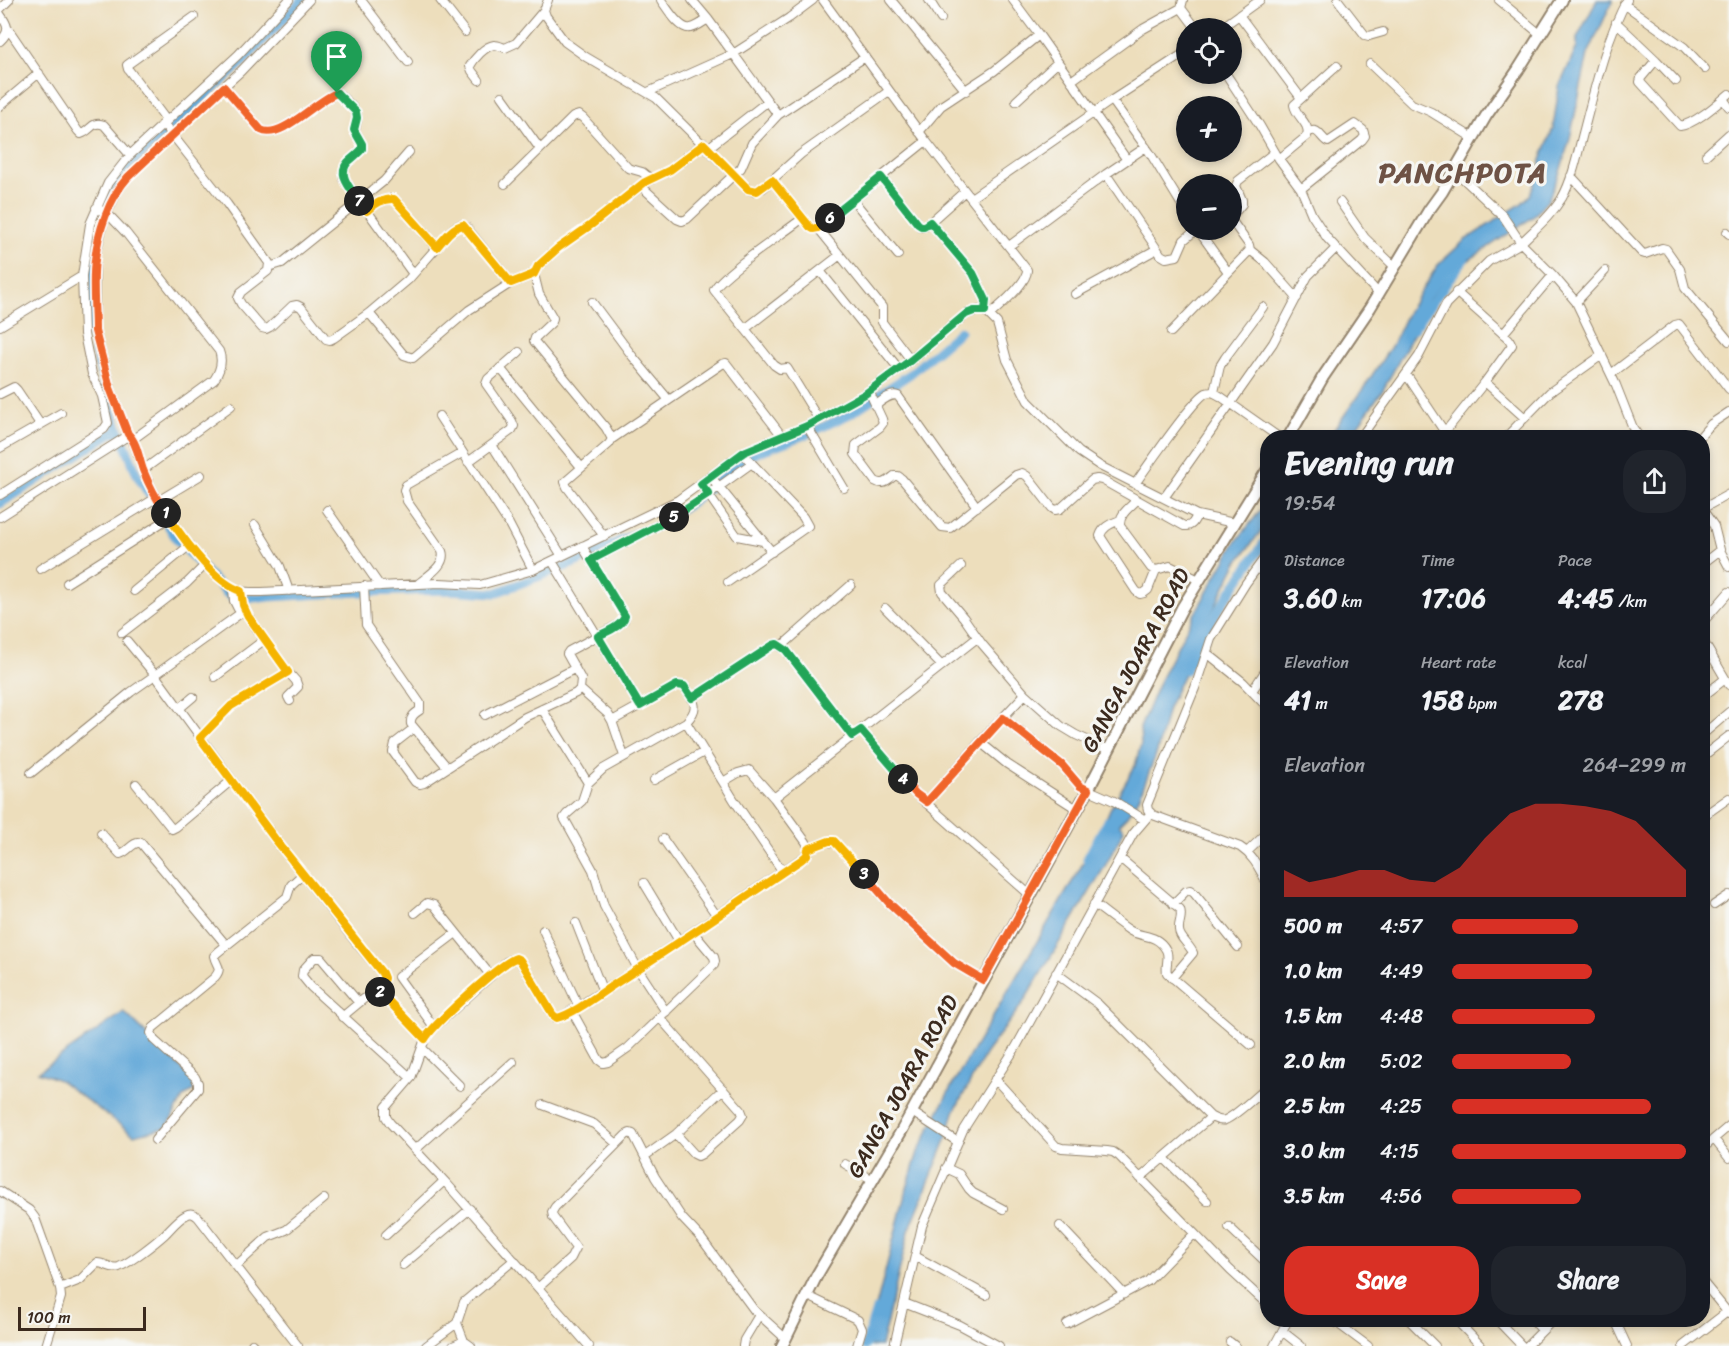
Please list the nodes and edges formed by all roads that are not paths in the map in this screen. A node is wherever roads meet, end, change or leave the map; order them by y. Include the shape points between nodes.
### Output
1 (9, 0) edge
2 (289, 0) edge
3 (309, 0) edge
4 (361, 0) edge
5 (440, 0) edge
6 (548, 0) edge
7 (661, 0) edge
8 (692, 0) edge
9 (813, 0) edge
10 (823, 0) edge
11 (891, 0) edge
12 (929, 0) edge
13 (1013, 0) edge
14 (1260, 0) edge
15 (1338, 0) edge
16 (1499, 0) edge
17 (1561, 0) edge
18 (1626, 2) edge
19 (1182, 4) edge
20 (0, 9) edge
21 (544, 10) junction
22 (0, 14) edge
23 (1239, 15) junction
24 (194, 17) dead end
25 (1190, 18) edge
26 (1235, 18) edge
27 (708, 19) junction
28 (941, 19) dead end
29 (1616, 22) junction
30 (9, 30) junction
31 (465, 32) dead end
32 (1383, 32) dead end
33 (1039, 34) junction
34 (1540, 34) junction
35 (0, 41) edge
36 (733, 54) junction
37 (864, 57) junction
38 (1176, 58) edge
39 (1656, 60) junction
40 (408, 62) dead end
41 (1058, 62) junction
42 (1370, 64) dead end
43 (1337, 66) dead end
44 (1705, 69) dead end
45 (39, 73) junction
46 (479, 80) dead end
47 (1071, 81) junction
48 (1676, 81) dead end
49 (1233, 84) edge
50 (224, 87) junction
51 (889, 91) junction
52 (966, 91) junction
53 (648, 92) junction
54 (502, 96) dead end
55 (1726, 97) edge
56 (1301, 98) junction
57 (1112, 100) junction
58 (768, 101) junction
59 (1016, 101) dead end
60 (0, 106) edge
61 (1729, 107) edge
62 (1093, 113) junction
63 (778, 115) junction
64 (167, 127) junction
65 (919, 132) junction
66 (1309, 132) junction
67 (1729, 134) edge
68 (1473, 138) junction
69 (926, 141) junction
70 (706, 146) junction
71 (1146, 147) junction
72 (540, 149) junction
73 (409, 152) dead end
74 (130, 154) junction
75 (1277, 155) junction
76 (1706, 155) dead end
77 (1127, 160) junction
78 (1454, 170) junction
79 (1106, 174) junction
80 (735, 175) junction
81 (1571, 176) junction
82 (881, 177) junction
83 (1242, 178) edge
84 (651, 179) junction
85 (772, 180) junction
86 (505, 184) dead end
87 (641, 186) junction
88 (1301, 189) junction
89 (965, 191) junction
90 (1176, 196) edge
91 (971, 198) junction
92 (853, 200) junction
93 (360, 201) junction
94 (1340, 202) dead end
95 (103, 211) junction
96 (367, 211) junction
97 (803, 218) junction
98 (930, 222) junction
99 (818, 228) junction
100 (1242, 235) edge
101 (1184, 240) edge
102 (1204, 240) edge
103 (1519, 240) junction
104 (1009, 246) junction
105 (437, 247) junction
106 (1157, 249) junction
107 (1250, 249) junction
108 (1335, 249) junction
109 (840, 255) junction
110 (898, 255) dead end
111 (269, 267) junction
112 (1395, 267) junction
113 (820, 271) junction
114 (1228, 272) junction
115 (1605, 272) dead end
116 (413, 274) junction
117 (534, 274) junction
118 (1553, 275) junction
119 (82, 276) junction
120 (511, 283) junction
121 (1456, 292) junction
122 (1075, 294) dead end
123 (1379, 294) junction
124 (1296, 298) junction
125 (592, 302) dead end
126 (1576, 302) junction
127 (1263, 307) dead end
128 (369, 313) junction
129 (987, 313) junction
130 (0, 326) edge
131 (745, 329) junction
132 (1172, 332) dead end
133 (1503, 334) junction
134 (1729, 341) edge
135 (519, 352) dead end
136 (1602, 356) junction
137 (911, 360) junction
138 (500, 368) junction
139 (899, 369) junction
140 (1406, 374) junction
141 (1611, 374) junction
142 (1485, 382) junction
143 (1729, 388) edge
144 (869, 391) junction
145 (1214, 392) junction
146 (0, 394) edge
147 (668, 399) junction
148 (1231, 404) junction
149 (231, 406) dead end
150 (875, 406) junction
151 (61, 413) dead end
152 (1728, 414) edge
153 (439, 416) dead end
154 (1525, 418) junction
155 (819, 420) junction
156 (40, 424) junction
157 (807, 426) junction
158 (1268, 430) edge
159 (1293, 430) edge
160 (1369, 430) edge
161 (1513, 430) edge
162 (1634, 430) edge
163 (1706, 430) edge
164 (782, 436) junction
165 (126, 438) junction
166 (612, 439) junction
167 (492, 445) junction
168 (0, 448) edge
169 (744, 452) junction
170 (462, 453) junction
171 (468, 462) junction
172 (752, 463) junction
173 (581, 467) junction
174 (143, 470) junction
175 (201, 475) dead end
176 (715, 482) junction
177 (1260, 482) edge
178 (1135, 484) junction
179 (705, 489) junction
180 (844, 489) dead end
181 (1729, 494) edge
182 (0, 495) edge
183 (1164, 498) junction
184 (154, 500) junction
185 (1137, 500) junction
186 (1710, 505) edge
187 (977, 507) junction
188 (327, 510) dead end
189 (1197, 515) junction
190 (0, 517) edge
191 (166, 520) junction
192 (1119, 520) junction
193 (1710, 520) edge
194 (1234, 523) junction
195 (255, 525) dead end
196 (604, 536) junction
197 (763, 541) junction
198 (186, 548) junction
199 (1720, 550) junction
200 (772, 552) junction
201 (587, 554) junction
202 (562, 556) junction
203 (1710, 558) edge
204 (1260, 564) edge
205 (555, 566) junction
206 (962, 566) dead end
207 (203, 567) junction
208 (1729, 567) edge
209 (40, 569) dead end
210 (533, 570) junction
211 (1156, 570) junction
212 (1199, 580) junction
213 (729, 582) dead end
214 (67, 583) dead end
215 (417, 584) junction
216 (851, 585) dead end
217 (380, 586) junction
218 (232, 588) junction
219 (134, 591) dead end
220 (289, 591) junction
221 (365, 591) junction
222 (1729, 592) edge
223 (241, 593) junction
224 (244, 608) junction
225 (885, 608) dead end
226 (1710, 614) edge
227 (122, 633) dead end
228 (598, 636) junction
229 (977, 638) junction
230 (264, 640) junction
231 (127, 641) dead end
232 (782, 646) junction
233 (1207, 653) junction
234 (1710, 659) edge
235 (942, 666) junction
236 (574, 669) junction
237 (288, 672) junction
238 (155, 675) junction
239 (215, 677) dead end
240 (1260, 679) edge
241 (1727, 682) edge
242 (580, 689) junction
243 (1252, 691) junction
244 (1710, 692) edge
245 (1025, 694) junction
246 (193, 697) dead end
247 (692, 698) junction
248 (1260, 700) edge
249 (290, 701) dead end
250 (640, 706) junction
251 (180, 708) junction
252 (542, 709) junction
253 (1729, 712) edge
254 (485, 714) dead end
255 (1003, 718) junction
256 (612, 721) junction
257 (686, 722) junction
258 (1710, 728) edge
259 (413, 729) junction
260 (861, 730) junction
261 (852, 736) junction
262 (1729, 736) edge
263 (200, 738) junction
264 (980, 742) junction
265 (1109, 750) junction
266 (1710, 751) edge
267 (704, 752) junction
268 (624, 756) junction
269 (447, 766) junction
270 (31, 773) dead end
271 (231, 780) junction
272 (654, 780) dead end
273 (723, 782) junction
274 (588, 783) junction
275 (136, 784) dead end
276 (1088, 790) junction
277 (774, 798) junction
278 (1729, 798) edge
279 (927, 802) junction
280 (1077, 808) junction
281 (1710, 811) edge
282 (1148, 817) junction
283 (101, 833) dead end
284 (663, 839) dead end
285 (1260, 840) edge
286 (808, 849) junction
287 (1247, 852) junction
288 (1120, 858) junction
289 (1260, 870) edge
290 (783, 872) junction
291 (303, 874) junction
292 (644, 883) dead end
293 (1030, 895) junction
294 (1729, 895) edge
295 (1094, 904) junction
296 (1173, 904) junction
297 (1714, 905) dead end
298 (415, 913) dead end
299 (717, 916) junction
300 (576, 923) dead end
301 (543, 930) dead end
302 (693, 932) junction
303 (456, 933) junction
304 (680, 941) junction
305 (226, 945) junction
306 (1238, 947) dead end
307 (638, 969) junction
308 (1056, 973) junction
309 (491, 976) junction
310 (1172, 978) junction
311 (983, 980) junction
312 (377, 989) junction
313 (603, 992) junction
314 (359, 1003) junction
315 (575, 1009) junction
316 (663, 1015) junction
317 (342, 1017) junction
318 (434, 1027) junction
319 (425, 1039) junction
320 (1251, 1045) dead end
321 (422, 1048) junction
322 (513, 1062) dead end
323 (411, 1078) junction
324 (995, 1079) junction
325 (460, 1086) dead end
326 (723, 1089) junction
327 (1260, 1093) edge
328 (543, 1105) dead end
329 (912, 1112) junction
330 (1211, 1117) junction
331 (1729, 1126) edge
332 (676, 1134) junction
333 (1714, 1139) junction
334 (155, 1140) dead end
335 (958, 1142) junction
336 (1710, 1142) edge
337 (617, 1144) junction
338 (415, 1150) junction
339 (645, 1156) junction
340 (1164, 1158) junction
341 (1729, 1158) edge
342 (845, 1164) dead end
343 (946, 1168) junction
344 (1140, 1178) junction
345 (873, 1180) junction
346 (444, 1181) junction
347 (0, 1191) edge
348 (324, 1200) dead end
349 (1207, 1201) dead end
350 (470, 1209) junction
351 (1003, 1209) dead end
352 (1060, 1226) dead end
353 (1229, 1227) dead end
354 (1194, 1234) junction
355 (386, 1235) dead end
356 (915, 1256) junction
357 (1260, 1256) edge
358 (514, 1260) junction
359 (237, 1265) junction
360 (403, 1265) dead end
361 (539, 1287) junction
362 (60, 1288) junction
363 (1710, 1291) edge
364 (1124, 1294) junction
365 (986, 1295) dead end
366 (808, 1296) junction
367 (1260, 1298) edge
368 (904, 1303) junction
369 (1728, 1313) edge
370 (759, 1315) junction
371 (457, 1323) junction
372 (1066, 1324) dead end
373 (1710, 1326) edge
374 (1284, 1327) edge
375 (1342, 1327) edge
376 (1415, 1327) edge
377 (1463, 1327) edge
378 (1504, 1327) edge
379 (1539, 1327) edge
380 (1545, 1327) edge
381 (1618, 1327) edge
382 (1709, 1327) edge
383 (1542, 1330) junction
384 (1282, 1331) junction
385 (784, 1342) edge
386 (468, 1343) edge
387 (1533, 1344) edge
388 (46, 1346) edge
389 (298, 1346) edge
390 (426, 1346) edge
391 (453, 1346) edge
392 (589, 1346) edge
393 (743, 1346) edge
394 (857, 1346) edge
395 (894, 1346) edge
396 (999, 1346) edge
397 (1274, 1346) edge
398 (1301, 1346) edge
399 (1368, 1346) edge
400 (1435, 1346) edge
401 (1481, 1346) edge
402 (1522, 1346) edge
403 (1627, 1346) edge
404 (1683, 1346) edge

1 - 20 street
2 - 64 street
3 - 50 street
4 - 40 street
5 - 31 street
6 - 21 street
7 - 27 street via 681,26 692,28
8 - 27 street
9 - 36 street
10 - 37 street
11 - 52 street
12 - 28 street
13 - 33 street
14 - 23 street
15 - 32 street via 1365,35
16 - 34 street
17 - 34 main road
18 - 29 street
18 - 44 street via 1684,47
19 - 25 street
19 - 47 street
21 - 46 street via 516,43 505,48 490,46 474,59 470,66
21 - 53 street via 565,42
22 - 30 street
23 - 26 street
23 - 56 street
24 - 64 street via 127,64
27 - 36 street
29 - 39 street
29 - 81 street
30 - 35 street
30 - 45 street
33 - 41 street
33 - 52 street
34 - 68 main road
36 - 53 street
36 - 58 street
37 - 51 street
37 - 63 street
38 - 57 street
39 - 48 street
39 - 55 street via 1640,82 1680,126
41 - 47 street
41 - 59 street
42 - 68 street via 1412,104
43 - 56 street
45 - 60 street
45 - 74 street via 78,132 85,133 94,123 104,124
47 - 62 street
49 - 75 street
50 - 64 street
50 - 93 street via 267,133 337,93 356,112 354,130 362,149 343,170
51 - 65 street
51 - 85 street via 801,154
52 - 65 street via 941,106
53 - 70 street
54 - 72 street
55 - 61 street
56 - 66 street via 1294,105 1295,110
57 - 62 street
57 - 71 street
58 - 63 street
58 - 70 street
62 - 77 street
62 - 91 street
63 - 80 street via 752,143
64 - 74 street
64 - 95 street
64 - 111 street
65 - 69 street
66 - 75 street
66 - 88 street via 1317,131 1329,142 1355,124 1365,136
67 - 76 street
68 - 78 main road
69 - 82 street
69 - 89 street
70 - 80 street
70 - 84 street
71 - 77 street
71 - 90 street
72 - 84 street via 579,115 628,168
72 - 86 street
73 - 93 street
74 - 95 street via 108,183
75 - 83 street
75 - 88 street
77 - 79 street
78 - 103 street via 1503,216
78 - 112 main road
79 - 104 street
79 - 106 street
80 - 85 street via 753,191
80 - 87 street via 682,221
81 - 103 street via 1562,198 1545,220
81 - 134 street via 1642,253 1666,249 1680,269 1685,288
82 - 92 street
82 - 98 street via 918,224
84 - 87 street
85 - 97 street
87 - 117 street via 558,248
88 - 108 street via 1312,215
89 - 91 street
89 - 98 street
91 - 104 street
92 - 99 street
92 - 110 street
93 - 96 street
93 - 111 street via 282,262
94 - 112 street via 1365,238
95 - 119 street via 88,232
95 - 165 street via 95,258 95,331
95 - 165 street via 139,249 221,357 214,380
96 - 105 street via 380,201 394,199
96 - 116 street
97 - 99 street via 813,229
97 - 131 street via 716,285 716,294
98 - 129 street via 973,273 986,300
99 - 109 street
100 - 107 street
101 - 106 street via 1177,256 1166,258
102 - 114 street
103 - 118 street
103 - 121 street
104 - 129 street via 1027,275
105 - 116 street
105 - 120 street via 454,228 463,225
106 - 122 street
107 - 114 street
107 - 124 street
108 - 123 street
108 - 124 street via 1308,276
109 - 113 street
109 - 137 street via 882,307 882,322
111 - 128 street via 238,298 262,328 270,327 297,305 330,340
112 - 123 main road
113 - 131 street
113 - 139 street
114 - 132 street
115 - 126 street
116 - 128 street
117 - 120 street
117 - 166 street via 539,294 553,318 534,341
118 - 126 street
118 - 133 street
119 - 130 street
119 - 182 street via 85,346 108,423
120 - 128 street via 469,310 413,358 404,355
121 - 133 street
121 - 140 street
123 - 159 main road
124 - 148 street via 1273,343
125 - 147 street
126 - 136 street
127 - 145 street via 1220,366
129 - 137 street via 966,314
129 - 178 street via 997,323 1007,360 1032,406 1079,452
131 - 155 street via 774,366 789,371
133 - 142 street via 1512,345
135 - 138 street
136 - 141 street
136 - 154 street via 1550,392
137 - 139 street
138 - 167 street via 486,384 514,426
138 - 173 street
139 - 144 street
140 - 142 street via 1445,429
140 - 160 street
141 - 143 street via 1679,324
141 - 162 street
142 - 154 street
144 - 150 street
144 - 155 street
145 - 148 street
145 - 178 street via 1208,392 1195,403
146 - 156 street via 14,387
147 - 164 street via 726,363
147 - 166 street
148 - 158 street
148 - 183 street
149 - 174 street
150 - 187 street via 890,396 898,396
150 - 187 street via 883,423 854,449 875,481 883,484 898,476 942,527 954,526
151 - 156 street
152 - 163 street
153 - 170 street
154 - 161 street
155 - 157 street
156 - 168 street
157 - 164 street
157 - 180 street
164 - 169 street
165 - 174 street
165 - 190 street
166 - 173 street
167 - 171 street
167 - 202 street
169 - 172 street
169 - 176 street
170 - 171 street
170 - 215 street via 406,485 404,490 407,501 444,557
171 - 210 street via 509,524
172 - 176 street
172 - 200 street via 808,526
173 - 196 street via 565,482
174 - 184 street
175 - 184 street
176 - 179 street
176 - 179 street
176 - 197 street
177 - 194 main road, GANGA JOARA ROAD
178 - 183 street
179 - 196 street
179 - 197 street via 737,536
179 - 201 street via 679,514
181 - 186 street
183 - 189 street
184 - 191 street
184 - 209 street
185 - 187 street via 1097,479 1055,510 1022,473
185 - 189 street via 1184,526 1193,524
185 - 192 street
188 - 217 street
189 - 194 street
191 - 198 street
191 - 214 street
192 - 211 street
192 - 211 street via 1107,526 1100,536 1136,591 1140,594 1148,590
193 - 199 street
194 - 212 main road, GANGA JOARA ROAD
195 - 220 street via 277,559
196 - 201 street
197 - 200 street
198 - 207 street
198 - 219 street
199 - 203 street
199 - 208 street
200 - 213 street
201 - 202 street
201 - 228 street via 625,616 618,625
202 - 205 street
204 - 233 street via 1211,639
205 - 210 street
205 - 228 street
206 - 229 street via 941,585 942,592
207 - 218 street
207 - 227 street
210 - 215 street via 480,585
211 - 212 street via 1170,566
212 - 265 main road, GANGA JOARA ROAD
215 - 217 street
216 - 232 street
217 - 221 street
218 - 223 street
218 - 224 street via 238,609
220 - 221 street
220 - 223 street
221 - 259 street via 366,625 420,703 420,710 410,719
222 - 226 street
223 - 224 street
224 - 230 street
224 - 238 street
225 - 235 street
228 - 236 street via 569,651
228 - 250 street
229 - 235 street
229 - 245 street
230 - 237 street
230 - 239 street
231 - 238 street
232 - 247 street via 773,645
232 - 261 street
233 - 243 street
233 - 282 street via 1147,805
234 - 241 street
235 - 260 street
236 - 242 street
236 - 254 street
237 - 249 street via 298,687 288,697
237 - 263 street via 231,706
238 - 251 street
238 - 270 street
240 - 243 street
241 - 244 street
242 - 252 street
242 - 256 street
243 - 248 street
245 - 255 street
245 - 265 street via 1061,726
246 - 251 street
247 - 250 street via 684,686 677,685
247 - 257 street via 695,709
250 - 256 street
251 - 263 street
252 - 269 street
252 - 274 street
253 - 258 street
255 - 264 street
255 - 276 street
256 - 268 street
257 - 267 street
257 - 268 street
259 - 269 street
259 - 269 street via 395,743 393,752 415,782 424,783
260 - 261 street
260 - 279 street
261 - 277 street
262 - 266 street
263 - 271 street
264 - 279 street
264 - 280 street
265 - 276 main road, GANGA JOARA ROAD
267 - 272 street
267 - 273 street
268 - 274 street
271 - 275 street via 172,829
271 - 291 street
273 - 277 street via 749,771
273 - 290 street
274 - 307 street via 582,801 564,818 593,870 604,906
276 - 280 main road, GANGA JOARA ROAD
276 - 282 street
277 - 286 street
278 - 281 street
279 - 293 street
280 - 293 main road, GANGA JOARA ROAD
282 - 287 street
282 - 288 street
283 - 305 street via 120,854 141,843
284 - 299 street
285 - 287 street
286 - 290 street via 807,855
286 - 311 street via 834,841 889,903 954,963
287 - 289 street
288 - 295 street
288 - 296 street
290 - 299 street
291 - 305 street via 291,885 287,897
291 - 312 street via 382,973 383,983
292 - 304 street
293 - 311 main road, GANGA JOARA ROAD
294 - 297 street
295 - 308 street
295 - 310 street via 1130,930 1153,937 1166,949 1165,968
296 - 306 street via 1190,890
296 - 310 street via 1182,914 1179,934 1192,953
298 - 303 street via 431,903
299 - 302 street
300 - 313 street
301 - 315 street
302 - 304 street
302 - 316 street via 714,965
303 - 309 street
303 - 318 street via 398,977
304 - 307 street
305 - 334 street via 214,956 219,967 215,977 151,1033 198,1083 198,1089
307 - 313 street
307 - 316 street
308 - 324 street
308 - 330 street via 1098,1004
309 - 315 street via 516,958 553,1015 557,1018
309 - 318 street
310 - 320 street
311 - 329 main road, GANGA JOARA ROAD
312 - 314 street
312 - 319 street
313 - 315 street
314 - 317 street
314 - 317 street via 321,958 314,958 303,970 303,976
315 - 316 street via 603,1063 628,1048
316 - 326 street
317 - 323 street
318 - 319 street
319 - 321 street
321 - 323 street
321 - 325 street
322 - 338 street
323 - 338 street via 385,1112
324 - 335 street
324 - 344 street via 1056,1146 1113,1152
326 - 332 street
326 - 332 street via 741,1110 740,1120 698,1156
327 - 330 street via 1224,1121
328 - 337 street via 594,1124
329 - 335 street
329 - 345 main road, GANGA JOARA ROAD
330 - 340 street
331 - 333 street
332 - 339 street
333 - 336 street
333 - 341 street
335 - 343 street
337 - 339 street via 633,1134
337 - 361 street via 552,1212 576,1248 571,1258
338 - 346 street
339 - 370 street via 682,1218
340 - 344 street
340 - 349 street
342 - 345 street
343 - 351 street via 959,1174 973,1192
343 - 356 street via 925,1218
344 - 354 street
345 - 366 main road, GANGA JOARA ROAD
346 - 350 street
346 - 355 street
347 - 362 street via 35,1218
348 - 359 street via 286,1230 267,1237
350 - 358 street
350 - 360 street
352 - 364 street
353 - 357 street
354 - 364 street via 1148,1281
354 - 367 street
356 - 365 street
356 - 368 street
358 - 361 street
358 - 371 street via 464,1302
359 - 362 street via 198,1217 187,1214 124,1264 111,1268 97,1263 80,1280
359 - 389 street
361 - 392 street
362 - 388 street via 61,1297
363 - 369 street
364 - 372 street
366 - 385 main road, GANGA JOARA ROAD
366 - 394 street via 858,1320 862,1329
368 - 395 street
368 - 396 street via 960,1325
369 - 373 street
370 - 385 street
370 - 393 street
371 - 386 street
371 - 390 street
374 - 384 street
375 - 399 street
376 - 400 street
377 - 401 street
378 - 402 street
379 - 383 street
380 - 383 street
381 - 403 street
382 - 404 street
383 - 387 street
384 - 397 street
384 - 398 street
386 - 391 street

